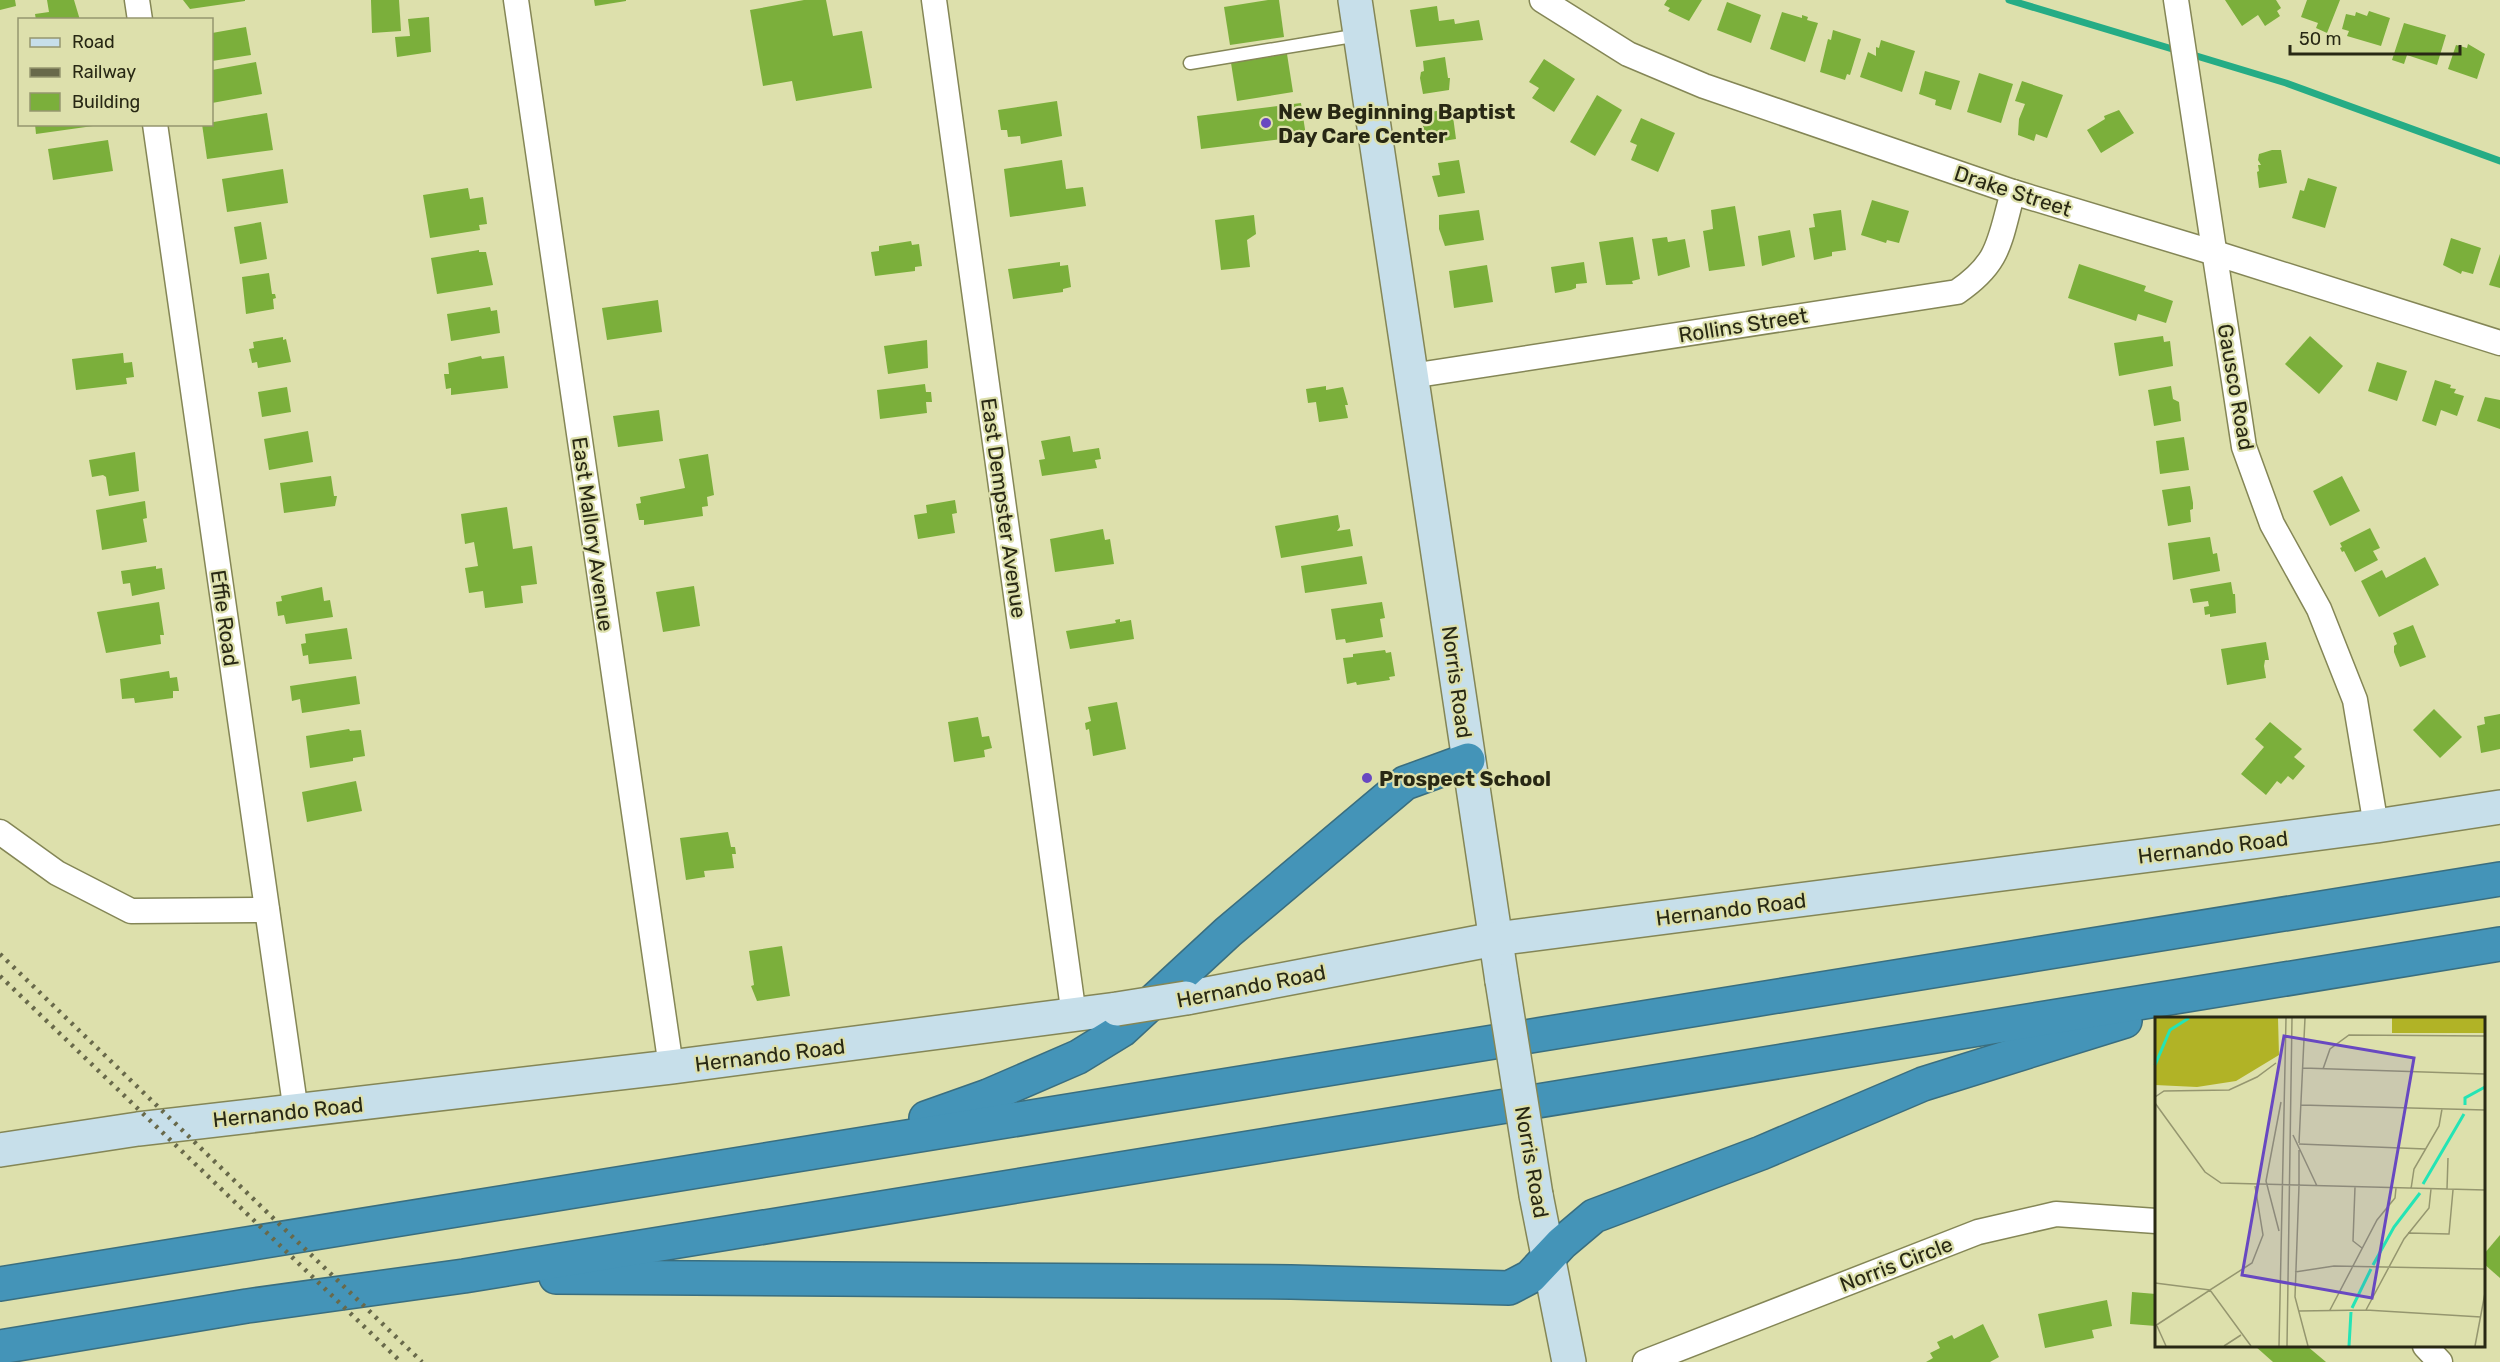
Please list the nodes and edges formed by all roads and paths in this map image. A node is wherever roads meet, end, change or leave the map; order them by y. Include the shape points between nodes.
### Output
1 (137, 0) edge
2 (516, 0) edge
3 (934, 0) edge
4 (1355, 0) edge
5 (1542, 0) edge
6 (2176, 0) edge
7 (140, 18) edge
8 (1360, 34) junction
9 (1190, 63) dead end
10 (155, 126) edge
11 (2013, 192) junction
12 (2215, 253) junction
13 (2500, 343) edge
14 (1412, 376) junction
15 (1468, 760) junction
16 (2500, 807) edge
17 (2376, 825) junction
18 (0, 831) edge
19 (2500, 879) edge
20 (267, 910) junction
21 (1495, 939) junction
22 (2500, 944) edge
23 (2209, 992) junction
24 (1074, 1016) junction
25 (671, 1067) junction
26 (296, 1112) junction
27 (854, 1144) junction
28 (0, 1150) edge
29 (2155, 1221) edge
30 (1549, 1260) junction
31 (464, 1276) junction
32 (0, 1284) edge
33 (0, 1347) edge
34 (2426, 1347) edge
35 (1569, 1362) edge
36 (1646, 1362) edge
37 (2440, 1362) edge

1 - 7 street
2 - 25 street, East Mallory Avenue
3 - 24 street, East Dempster Avenue
4 - 8 main road, Norris Road
5 - 11 street, Drake Street via 1628,54 1704,87
6 - 12 street, Gausco Road
8 - 9 lane
8 - 14 main road, Norris Road
10 - 20 street, Effie Road
11 - 12 street, Drake Street
11 - 14 street, Rollins Street via 1996,254 1980,277 1957,292
12 - 13 street, Drake Street
12 - 17 street, Gausco Road via 2244,447 2272,524 2319,609 2355,700
14 - 15 main road, Norris Road
15 - 21 main road, Norris Road
15 - 27 highway via 1405,783 1228,932 1122,1030 1078,1057 988,1096
16 - 17 main road, Hernando Road
17 - 21 main road, Hernando Road
18 - 20 street via 57,873 131,911
19 - 27 highway
20 - 26 street, Effie Road
21 - 24 main road, Hernando Road, bridge
21 - 30 main road, Norris Road, bridge
22 - 23 highway
23 - 30 highway via 2070,1040 1923,1084 1761,1154 1594,1216 1562,1243
23 - 31 highway
24 - 25 main road, Hernando Road
25 - 26 main road, Hernando Road
26 - 28 main road, Hernando Road via 138,1129
27 - 32 highway
29 - 36 street, Norris Circle via 2056,1214 1978,1232
30 - 31 highway via 1530,1277 1509,1287
30 - 35 main road, Norris Road
31 - 33 highway via 247,1306
34 - 37 street

